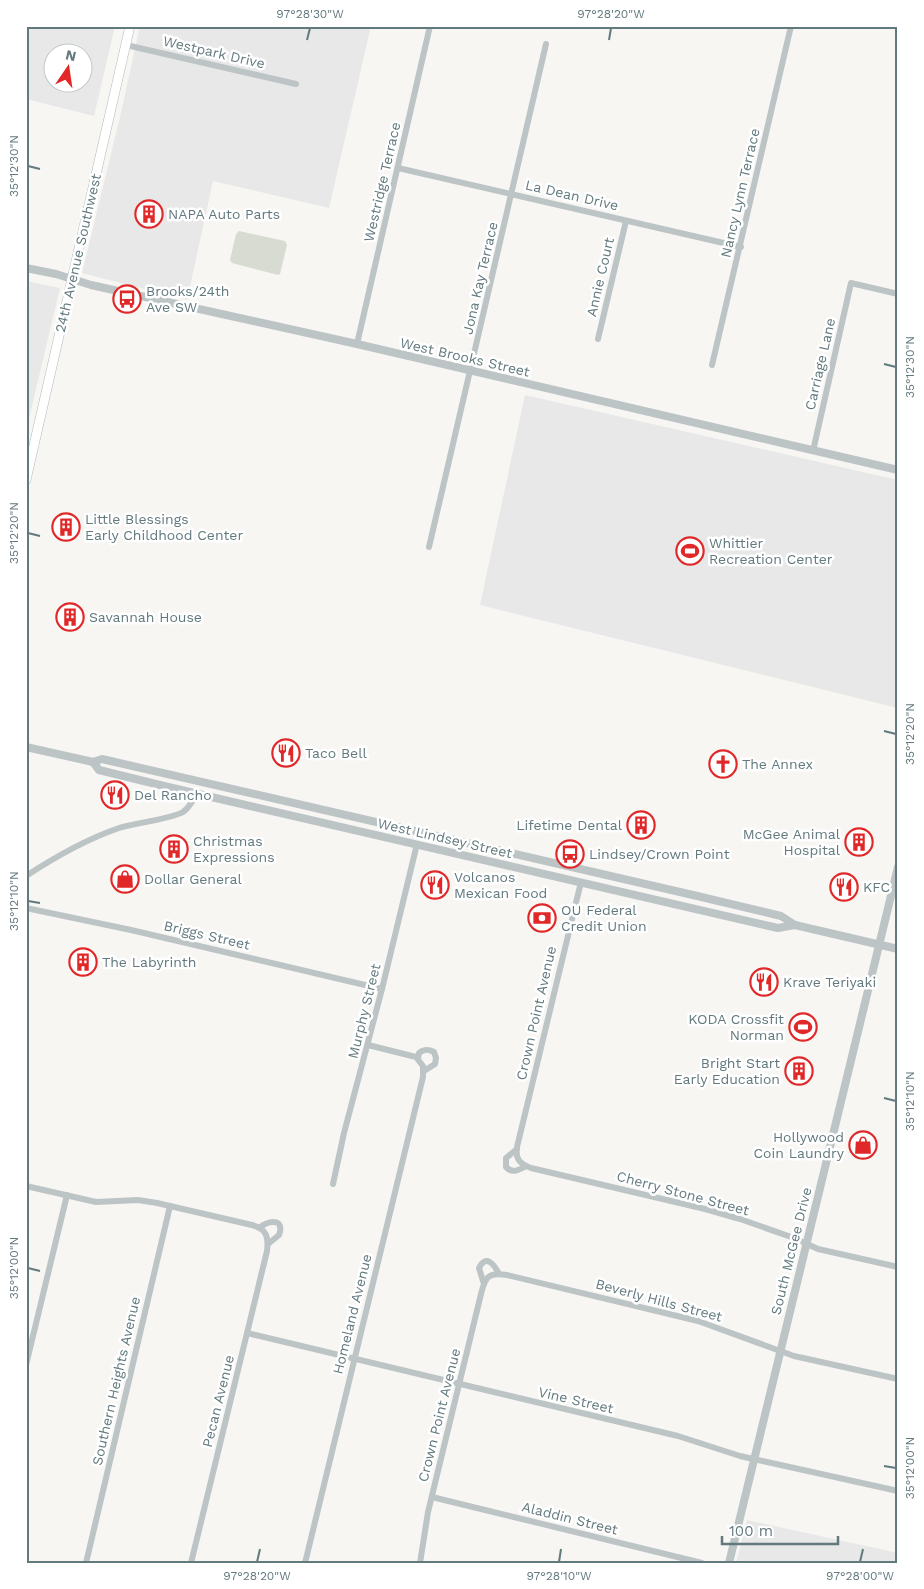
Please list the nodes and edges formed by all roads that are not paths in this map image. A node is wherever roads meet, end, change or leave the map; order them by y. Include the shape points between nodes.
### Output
1 (130, 26) edge
2 (430, 26) edge
3 (791, 26) edge
4 (546, 44) dead end
5 (126, 45) junction
6 (296, 84) dead end
7 (398, 168) junction
8 (512, 194) junction
9 (626, 220) junction
10 (740, 247) junction
11 (26, 268) edge
12 (72, 278) junction
13 (898, 294) edge
14 (598, 339) dead end
15 (357, 344) junction
16 (712, 365) dead end
17 (471, 371) junction
18 (813, 451) junction
19 (898, 470) edge
20 (26, 480) edge
21 (430, 547) dead end
22 (26, 747) edge
23 (93, 762) junction
24 (166, 773) junction
25 (201, 781) junction
26 (164, 786) junction
27 (197, 793) junction
28 (394, 826) junction
29 (427, 834) junction
30 (391, 838) junction
31 (421, 845) junction
32 (898, 867) edge
33 (26, 876) edge
34 (581, 882) junction
35 (650, 885) junction
36 (681, 892) junction
37 (648, 898) junction
38 (678, 905) junction
39 (26, 908) edge
40 (795, 925) junction
41 (879, 945) junction
42 (898, 949) edge
43 (382, 989) junction
44 (368, 1045) junction
45 (418, 1059) junction
46 (424, 1071) junction
47 (516, 1149) junction
48 (519, 1161) joint
49 (526, 1166) junction
50 (333, 1184) dead end
51 (26, 1186) edge
52 (67, 1195) junction
53 (170, 1206) junction
54 (260, 1228) junction
55 (806, 1243) junction
56 (268, 1244) junction
57 (898, 1267) edge
58 (499, 1274) junction
59 (490, 1275) joint
60 (484, 1284) junction
61 (247, 1333) junction
62 (780, 1351) junction
63 (354, 1360) junction
64 (26, 1366) edge
65 (898, 1379) edge
66 (460, 1384) junction
67 (754, 1458) junction
68 (898, 1491) edge
69 (432, 1498) junction
70 (86, 1563) edge
71 (192, 1563) edge
72 (305, 1563) edge
73 (420, 1563) edge
74 (702, 1563) edge
75 (729, 1563) edge

1 - 5 main road, 24th Avenue Southwest
2 - 7 street, Westridge Terrace
3 - 10 street, Nancy Lynn Terrace
4 - 8 street, Jona Kay Terrace
5 - 6 street, Westpark Drive
5 - 12 main road, 24th Avenue Southwest
7 - 8 street, La Dean Drive
7 - 15 street, Westridge Terrace
8 - 9 street, La Dean Drive
8 - 17 street, Jona Kay Terrace
9 - 10 street, La Dean Drive
9 - 14 street, Annie Court
10 - 16 street, Nancy Lynn Terrace
11 - 12 street, West Brooks Street
12 - 15 street, West Brooks Street via 91,285
12 - 20 main road, 24th Avenue Southwest
13 - 18 street, Carriage Lane via 851,283
15 - 17 street, West Brooks Street
17 - 18 street, West Brooks Street
17 - 21 street, Jona Kay Terrace
18 - 19 street, West Brooks Street
22 - 23 street, West Lindsey Street
23 - 24 street, West Lindsey Street via 102,759
23 - 26 street, West Lindsey Street via 99,770
24 - 25 street, West Lindsey Street
24 - 26 street
25 - 27 street
25 - 28 street, West Lindsey Street
26 - 27 street, West Lindsey Street
27 - 30 street, West Lindsey Street
27 - 33 street via 182,812 107,833
28 - 29 street, West Lindsey Street
28 - 30 street
29 - 31 street
29 - 35 street, West Lindsey Street
30 - 31 street, West Lindsey Street
31 - 34 street, West Lindsey Street
31 - 43 street, Murphy Street
32 - 41 street, South McGee Drive
34 - 37 street, West Lindsey Street
34 - 47 street, Crown Point Avenue
35 - 36 street, West Lindsey Street
35 - 37 street
36 - 38 street
36 - 40 street, West Lindsey Street via 781,916
37 - 38 street, West Lindsey Street
38 - 40 street, West Lindsey Street via 778,928
39 - 43 street, Briggs Street
40 - 41 street, West Lindsey Street
41 - 42 street, West Lindsey Street
41 - 55 street, South McGee Drive
43 - 44 street, Murphy Street
44 - 45 street, Homeland Avenue
44 - 50 street, Murphy Street
45 - 46 street
45 - 46 street, Homeland Avenue via 422,1051 434,1052 435,1064
46 - 63 street, Homeland Avenue
47 - 48 street, Crown Point Avenue
47 - 49 street, Crown Point Avenue via 506,1158 506,1167 513,1171
48 - 49 street, Cherry Stone Street
49 - 55 street, Cherry Stone Street via 728,1215
51 - 52 street
52 - 53 street via 96,1202 146,1201
52 - 64 street
53 - 54 street
53 - 70 street, Southern Heights Avenue
54 - 56 street, Pecan Avenue via 266,1233
54 - 56 street, Pecan Avenue via 269,1221 281,1228 280,1236
55 - 57 street, Cherry Stone Street via 818,1249
55 - 62 street, South McGee Drive
56 - 61 street, Pecan Avenue
58 - 59 street, Beverly Hills Street
58 - 60 street, Beverly Hills Street via 490,1262 482,1263 479,1268
58 - 62 street, Beverly Hills Street via 698,1321
59 - 60 street, Crown Point Avenue
60 - 66 street, Crown Point Avenue
61 - 63 street, Vine Street
61 - 71 street, Pecan Avenue
62 - 65 street, Beverly Hills Street
62 - 67 street, South McGee Drive
63 - 66 street, Vine Street
63 - 72 street, Homeland Avenue
66 - 67 street, Vine Street via 678,1436
66 - 69 street, Crown Point Avenue
67 - 68 street, Vine Street
67 - 75 street, South McGee Drive
69 - 73 street, Crown Point Avenue
69 - 74 street, Aladdin Street

